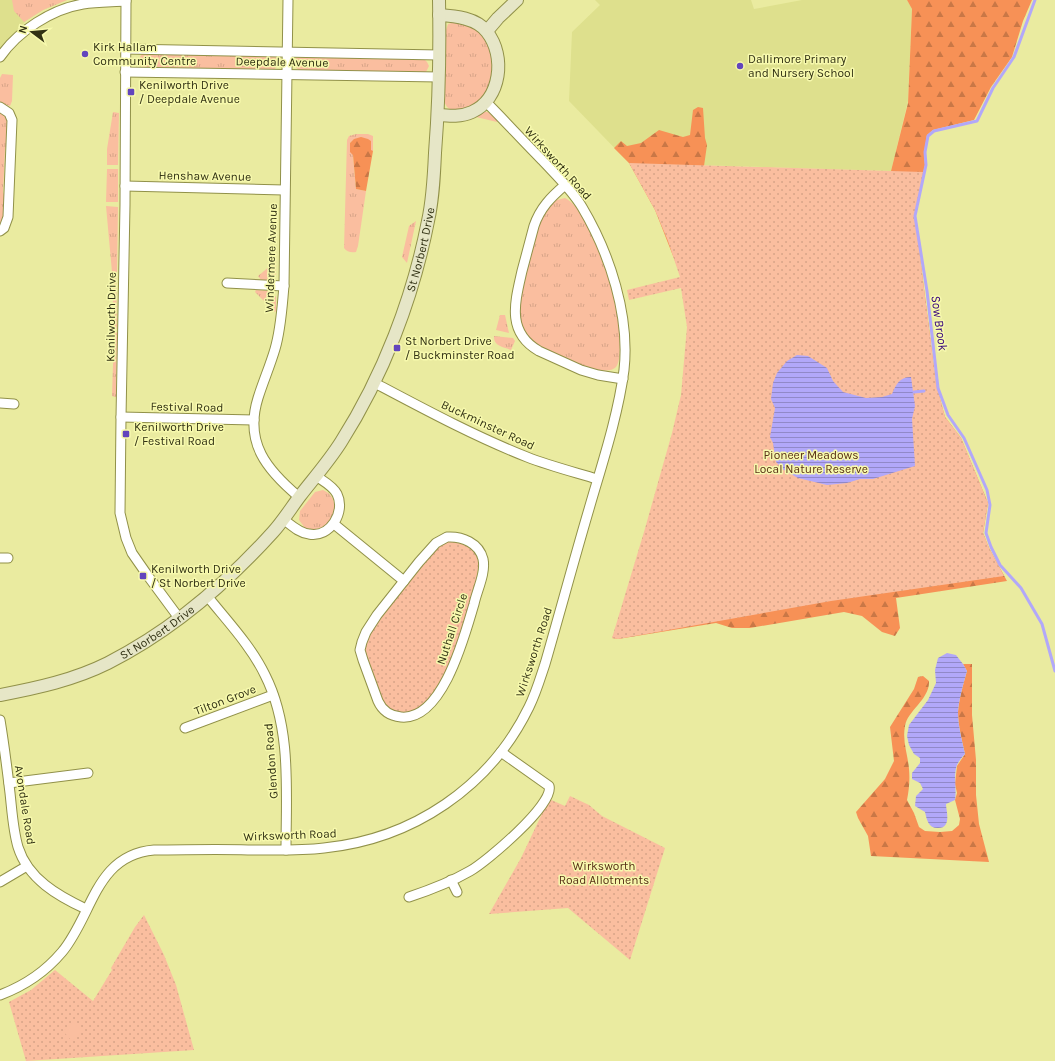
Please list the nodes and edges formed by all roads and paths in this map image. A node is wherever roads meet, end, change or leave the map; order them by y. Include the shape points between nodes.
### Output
1 (288, 0) edge
2 (439, 0) edge
3 (517, 0) edge
4 (126, 1) edge
5 (439, 15) junction
6 (487, 31) junction
7 (125, 48) junction
8 (287, 52) junction
9 (439, 55) junction
10 (0, 57) edge
11 (125, 72) junction
12 (287, 74) junction
13 (439, 77) junction
14 (486, 102) junction
15 (0, 107) edge
16 (438, 115) junction
17 (565, 185) junction
18 (125, 186) junction
19 (284, 190) junction
20 (0, 231) edge
21 (227, 283) dead end
22 (284, 286) junction
23 (622, 379) junction
24 (373, 382) junction
25 (0, 403) edge
26 (14, 404) dead end
27 (121, 417) junction
28 (254, 420) junction
29 (316, 476) junction
30 (597, 479) junction
31 (299, 497) junction
32 (283, 519) junction
33 (334, 524) junction
34 (404, 581) junction
35 (208, 597) junction
36 (179, 618) junction
37 (0, 695) edge
38 (273, 695) junction
39 (0, 720) edge
40 (185, 728) dead end
41 (501, 752) junction
42 (88, 773) dead end
43 (9, 783) junction
44 (286, 850) junction
45 (27, 866) junction
46 (452, 880) junction
47 (0, 882) edge
48 (457, 892) dead end
49 (408, 897) dead end
50 (86, 909) junction
51 (0, 995) edge

1 - 8 street, Windermere Avenue
2 - 5 street, St Norbert Drive
3 - 6 street
4 - 7 street, Kenilworth Drive
4 - 10 street via 83,4 47,17 19,36
5 - 6 street via 468,19
5 - 9 street, St Norbert Drive
6 - 14 street via 497,52 499,73
7 - 8 street, Deepdale Avenue
7 - 11 street, Kenilworth Drive
8 - 9 street, Deepdale Avenue
8 - 12 street, Windermere Avenue
9 - 13 street, St Norbert Drive
11 - 12 street, Deepdale Avenue
11 - 18 street, Kenilworth Drive
12 - 13 street, Deepdale Avenue
12 - 19 street, Windermere Avenue
13 - 16 street, St Norbert Drive
14 - 16 street via 476,110 462,115
14 - 17 street, Wirksworth Road
15 - 20 street via 9,113 12,120 8,217
16 - 24 street, St Norbert Drive via 429,220 420,258 393,341
17 - 23 street, Wirksworth Road via 581,206 602,243 615,282 623,325
17 - 23 street via 544,204 537,217 517,294 516,323 519,333 533,348 581,370
18 - 19 street, Henshaw Avenue
18 - 27 street, Kenilworth Drive
19 - 22 street, Windermere Avenue
21 - 22 street
22 - 28 street, Windermere Avenue via 279,331 258,398
23 - 30 street, Wirksworth Road
24 - 29 street, St Norbert Drive via 340,443
24 - 30 street, Buckminster Road via 497,444 548,464
25 - 26 street
27 - 28 street, Festival Road
27 - 36 street, Kenilworth Drive via 120,513 126,538 132,553
28 - 31 street, Windermere Avenue via 256,441 265,463 278,479
29 - 31 street, St Norbert Drive
29 - 33 street via 334,490 340,500
30 - 41 street, Wirksworth Road via 545,664 529,706
31 - 32 street, St Norbert Drive
32 - 33 street via 300,531 316,535
32 - 35 street, St Norbert Drive via 248,559
33 - 34 street
34 - 34 street, Nuthall Circle via 436,543 447,537 466,540 477,548 482,558 483,571 472,611 450,673 427,708 418,715 405,718 392,715 381,707 360,650 369,626
35 - 36 street, St Norbert Drive
35 - 38 street, Glendon Road via 251,651
36 - 37 street, St Norbert Drive via 144,643 106,664 55,683
38 - 40 street, Tilton Grove
38 - 44 street, Glendon Road via 284,744
39 - 43 street, Avondale Road
41 - 44 street, Wirksworth Road via 478,778 457,796 430,815 404,828 356,843
41 - 46 street via 549,786 550,792 536,813 495,853
42 - 43 street
43 - 45 street, Avondale Road via 16,840
44 - 50 street, Wirksworth Road via 141,852 131,855 108,874
45 - 47 street
45 - 50 street, Avondale Road via 48,888
46 - 48 street
46 - 49 street
50 - 51 street, Wirksworth Road via 70,941 43,971

